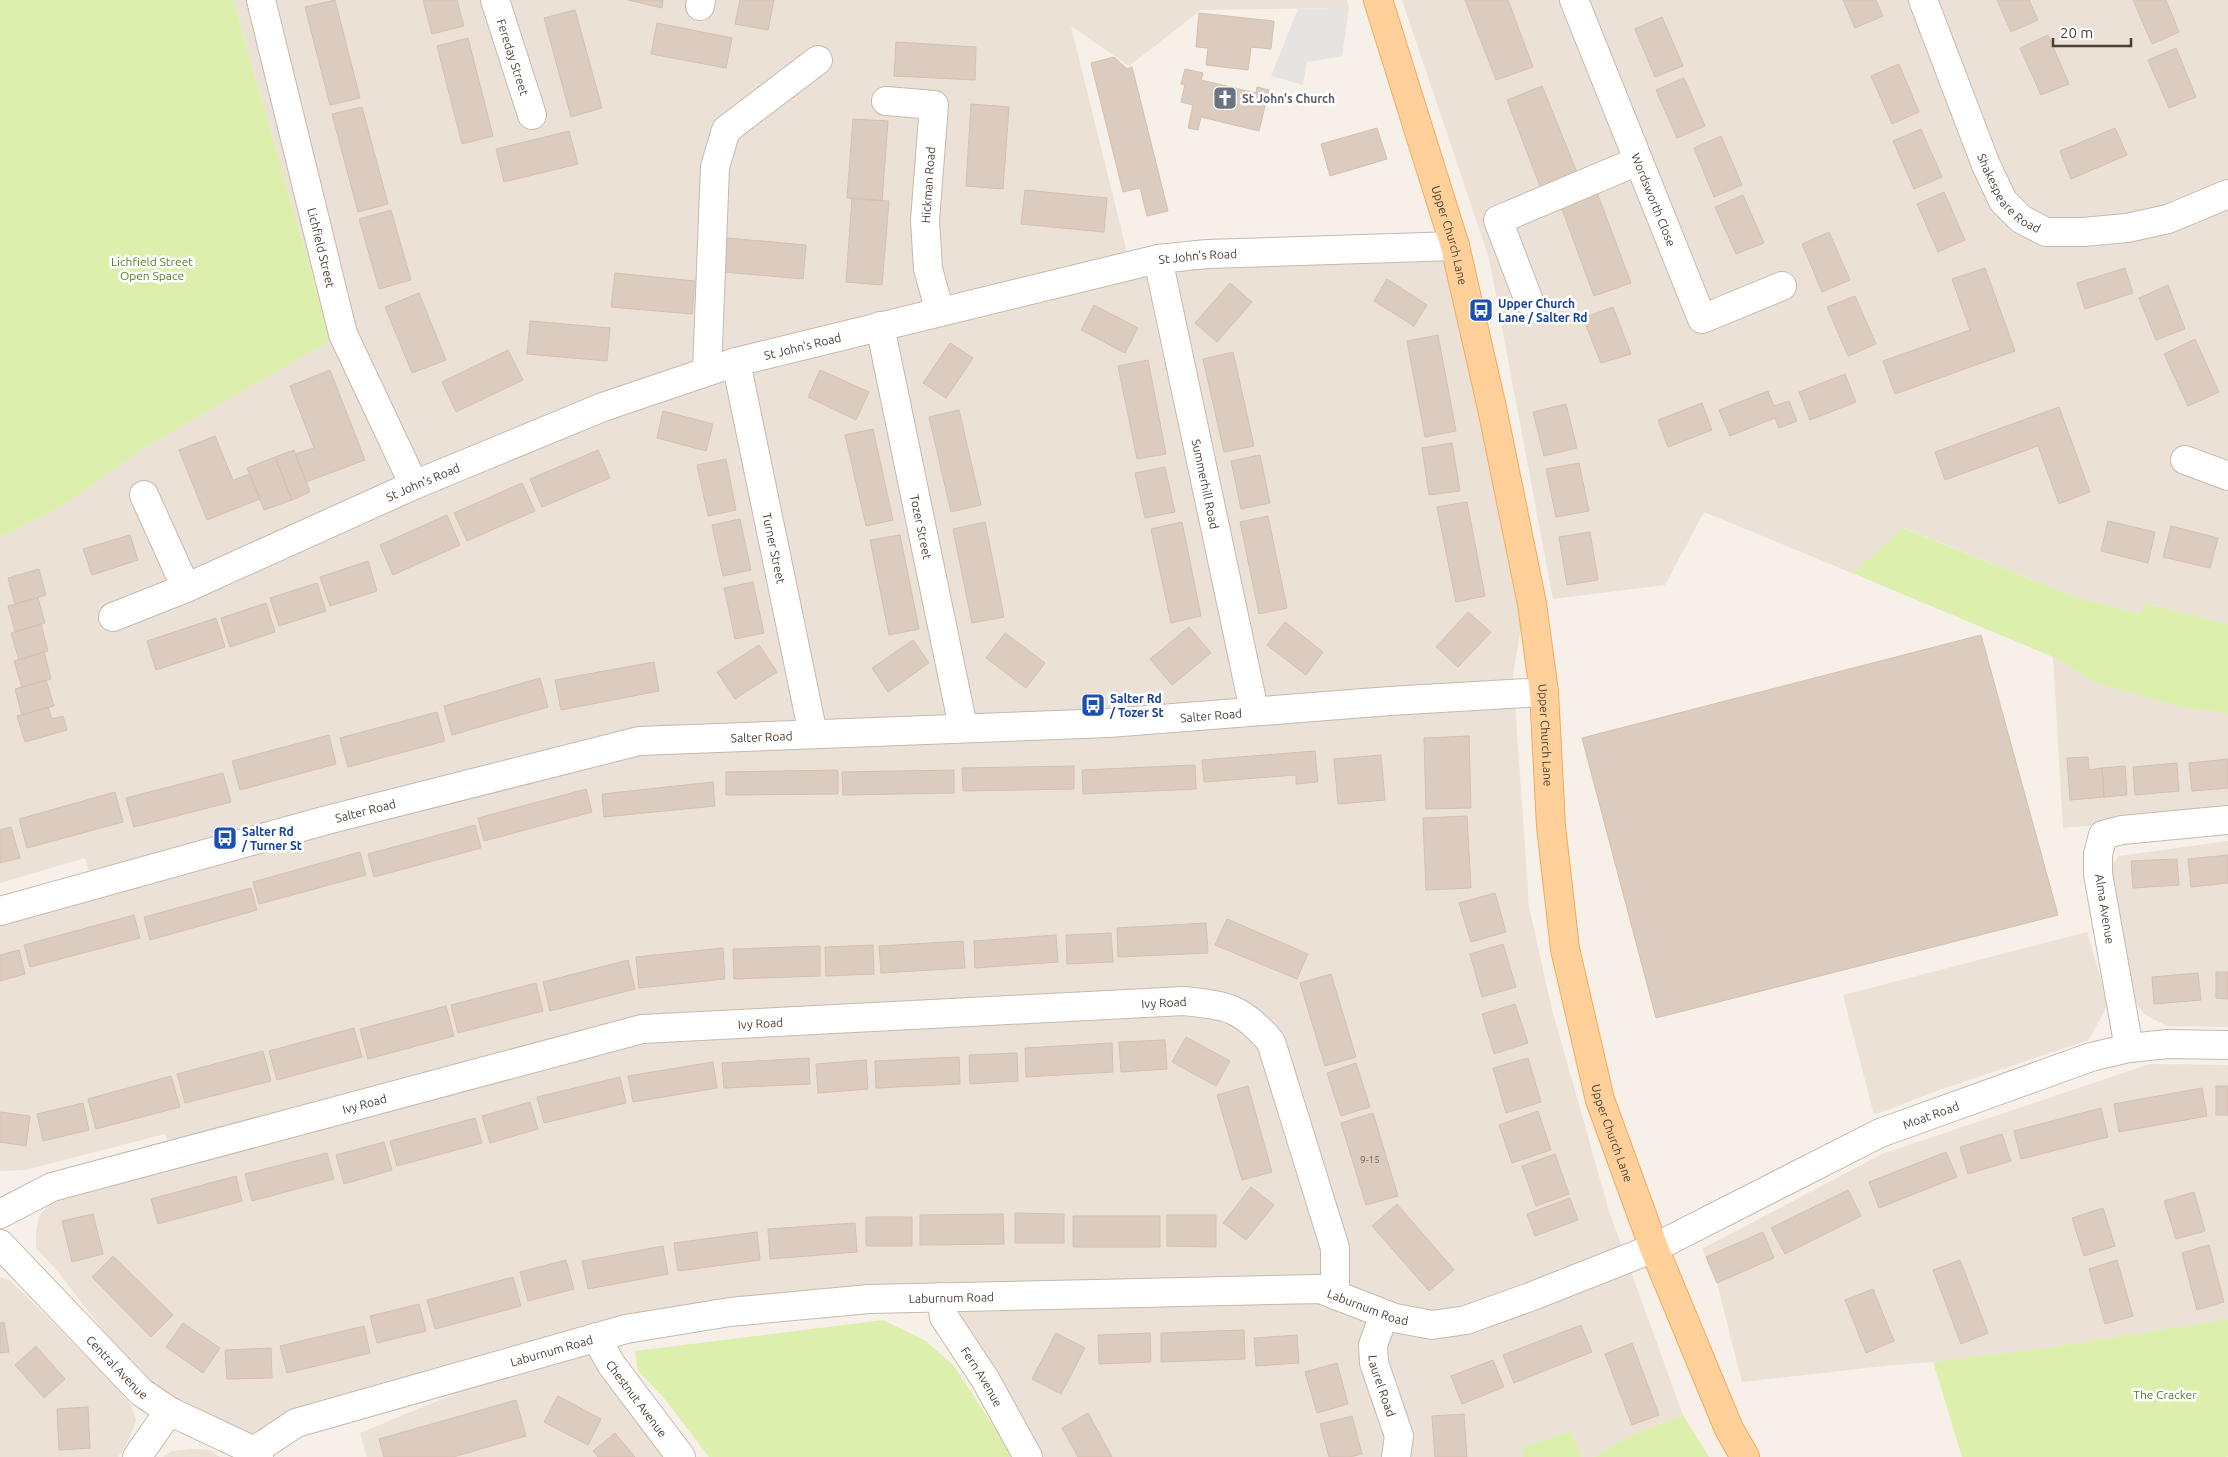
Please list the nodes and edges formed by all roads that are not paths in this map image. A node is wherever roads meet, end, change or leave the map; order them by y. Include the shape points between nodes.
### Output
1 (262, 0) edge
2 (495, 0) edge
3 (1378, 0) edge
4 (1574, 0) edge
5 (1923, 0) edge
6 (818, 60) dead end
7 (886, 100) dead end
8 (532, 115) dead end
9 (1638, 161) junction
10 (2228, 194) edge
11 (1454, 246) junction
12 (1158, 259) junction
13 (1782, 286) dead end
14 (1529, 301) dead end
15 (940, 312) junction
16 (880, 326) junction
17 (736, 362) junction
18 (707, 371) junction
19 (2185, 460) dead end
20 (2228, 476) edge
21 (414, 485) junction
22 (144, 495) dead end
23 (186, 588) junction
24 (113, 617) dead end
25 (1544, 692) junction
26 (1254, 710) junction
27 (963, 727) junction
28 (814, 734) junction
29 (2228, 820) edge
30 (0, 911) edge
31 (2228, 1045) edge
32 (2129, 1048) junction
33 (0, 1214) edge
34 (0, 1244) edge
35 (1654, 1248) junction
36 (1336, 1295) junction
37 (941, 1297) junction
38 (1384, 1315) junction
39 (596, 1337) junction
40 (168, 1411) junction
41 (257, 1454) edge
42 (137, 1457) edge
43 (682, 1457) edge
44 (1028, 1457) edge
45 (1396, 1457) edge
46 (1745, 1457) edge

1 - 21 street, Lichfield Street via 342,334
2 - 8 street, Fereday Street
3 - 11 main road, Upper Church Lane
4 - 9 street, Wordsworth Close
5 - 10 street, Shakespeare Road via 1986,165 2003,200 2021,219 2046,232 2126,228 2168,219
6 - 18 street via 726,130 715,167
7 - 15 street, Hickman Road via 934,105 925,220 928,269
9 - 13 street, Wordsworth Close via 1702,319
9 - 14 street via 1498,220
11 - 12 street, St John's Road via 1208,254
11 - 25 main road, Upper Church Lane via 1492,408 1532,604
12 - 15 street, St John's Road
12 - 26 street, Summerhill Road
15 - 16 street, St John's Road
16 - 17 street, St John's Road
16 - 27 street, Tozer Street
17 - 18 street, St John's Road
17 - 28 street, Turner Street
18 - 21 street, St John's Road via 604,407
19 - 20 street
21 - 23 street, St John's Road
22 - 23 street
23 - 24 street, St John's Road
25 - 26 street, Salter Road
25 - 35 main road, Upper Church Lane via 1552,826 1565,949 1600,1100
26 - 27 street, Salter Road via 1109,722
27 - 28 street, Salter Road
28 - 30 street, Salter Road via 639,741 327,820
29 - 32 street, Alma Avenue via 2122,830 2103,836 2098,854 2098,874
31 - 32 street, Moat Road via 2168,1044
32 - 35 street, Moat Road via 2091,1057 1880,1133
33 - 36 street, Ivy Road via 52,1187 642,1029 1184,1000 1236,1010 1256,1025 1270,1042 1336,1248
34 - 40 street, Central Avenue via 142,1392
35 - 38 street, Laburnum Road via 1466,1320 1432,1325
35 - 46 main road, Upper Church Lane via 1729,1429
36 - 37 street, Laburnum Road via 1320,1289
36 - 38 street, Laburnum Road
37 - 39 street, Laburnum Road via 869,1299 730,1312
37 - 44 street, Fern Avenue via 944,1317 985,1379
38 - 45 street, Laurel Road via 1373,1345 1374,1363 1399,1436
39 - 41 street, Laburnum Road via 296,1423
39 - 43 street, Chestnut Avenue via 611,1364
40 - 41 street, Central Avenue
40 - 42 street

